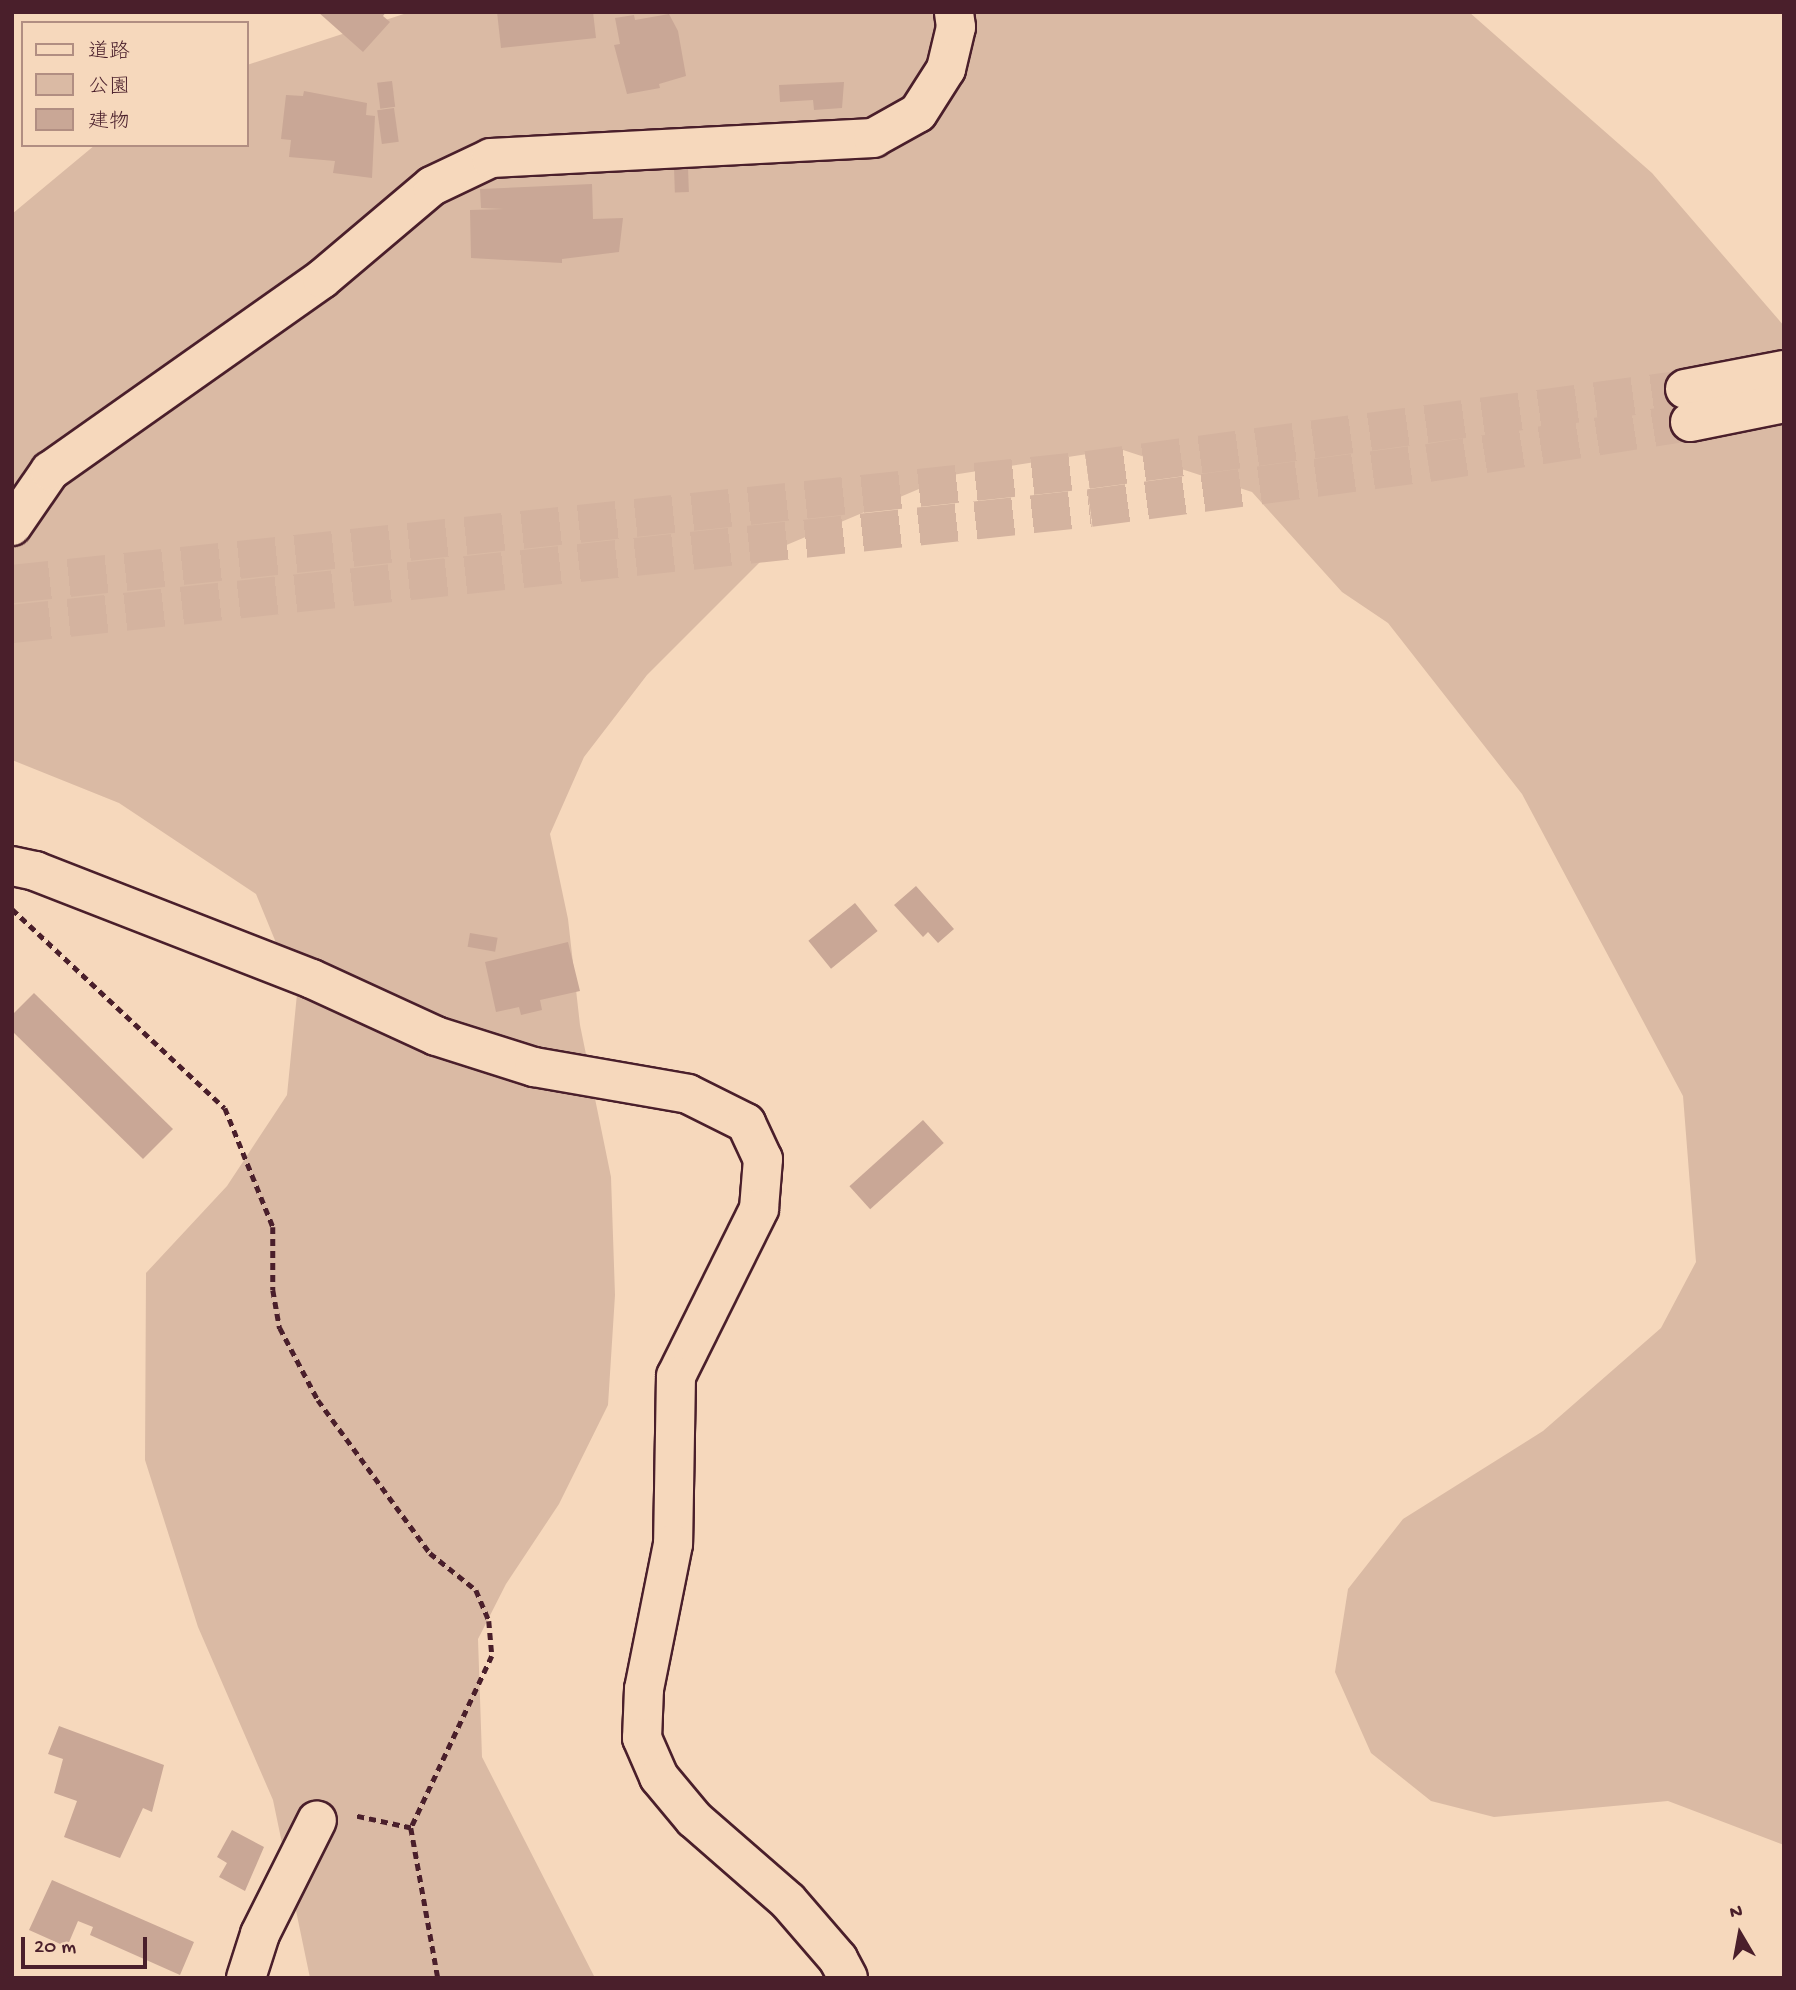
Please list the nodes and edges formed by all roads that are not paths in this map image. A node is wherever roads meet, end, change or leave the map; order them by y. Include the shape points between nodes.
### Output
1 (954, 12) edge
2 (1784, 370) edge
3 (1784, 403) edge
4 (12, 526) edge
5 (12, 866) edge
6 (317, 1820) road end
7 (246, 1978) edge
8 (848, 1978) edge

1 - 4 main road via 956,27 946,69 918,113 873,138 504,157 432,186 322,279 50,471
2 - 3 main road via 1688,405
5 - 8 main road via 312,979 436,1036 534,1067 688,1094 746,1122 763,1159 759,1209 676,1376 673,1544 644,1689 642,1738 659,1777 694,1819 788,1901 838,1959
6 - 7 main road via 260,1934

